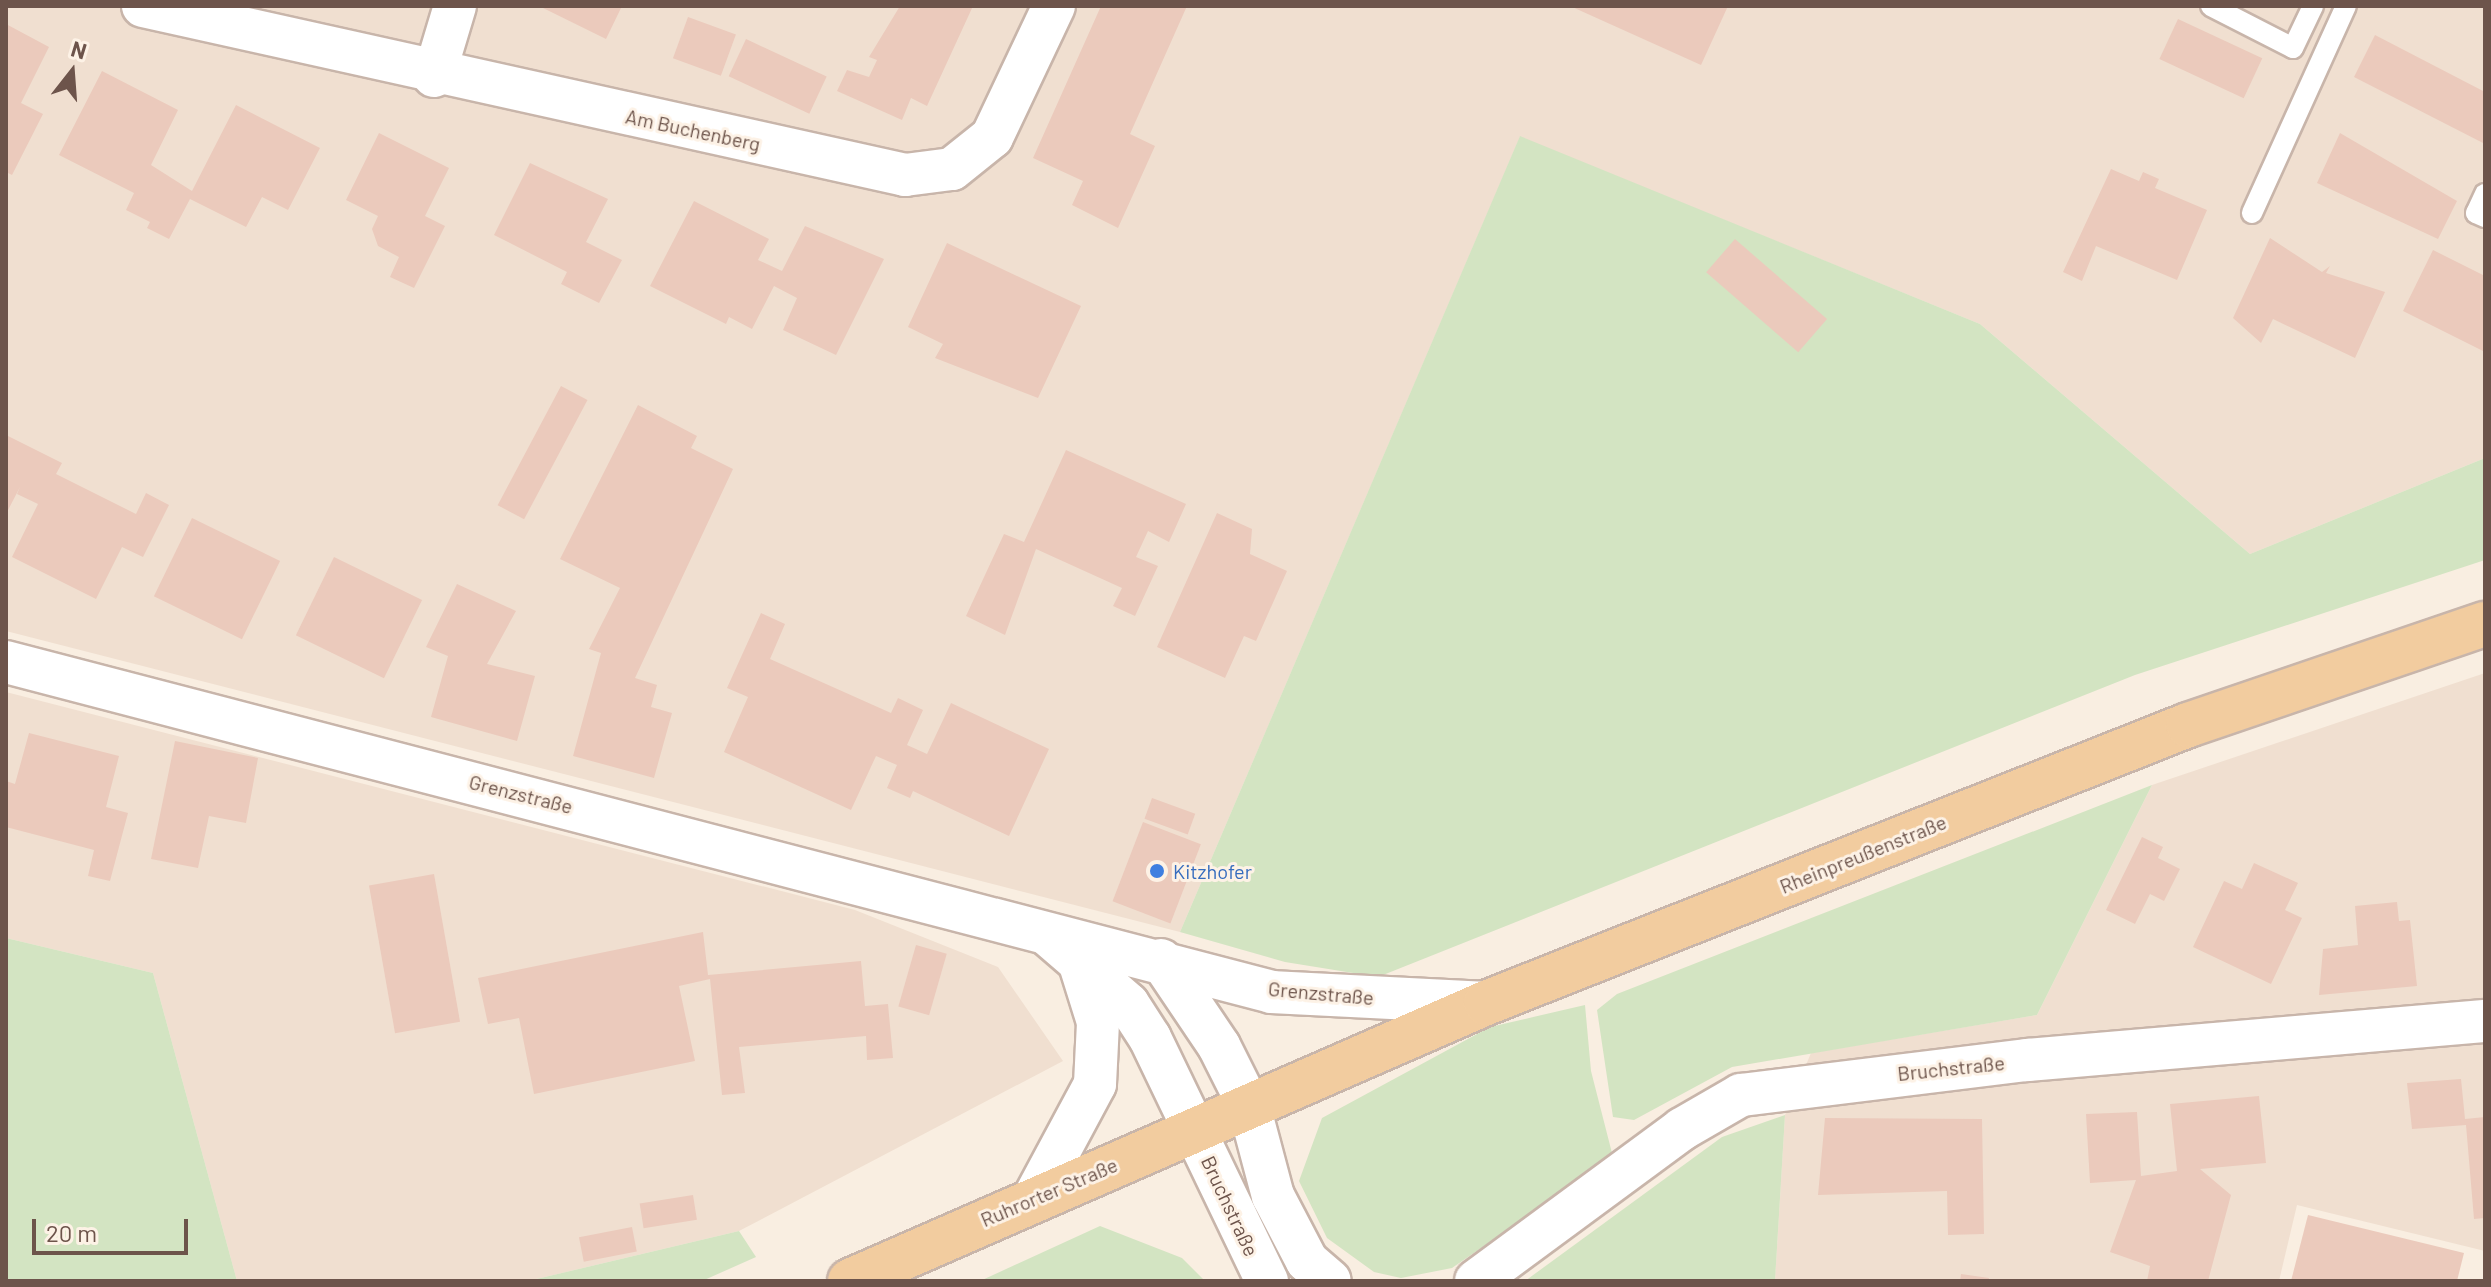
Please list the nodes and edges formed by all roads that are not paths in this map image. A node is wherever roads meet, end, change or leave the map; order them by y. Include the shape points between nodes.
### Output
1 (143, 6) edge
2 (455, 6) edge
3 (1054, 6) edge
4 (2211, 6) edge
5 (2313, 6) edge
6 (2346, 6) edge
7 (434, 76) junction
8 (2485, 194) edge
9 (2252, 213) dead end
10 (2485, 217) edge
11 (2485, 624) edge
12 (6, 662) edge
13 (1037, 925) junction
14 (1078, 960) junction
15 (1161, 960) junction
16 (1486, 1003) junction
17 (2485, 1021) edge
18 (1249, 1106) junction
19 (1195, 1130) junction
20 (1035, 1196) junction
21 (850, 1281) edge
22 (1267, 1281) edge
23 (1330, 1281) edge
24 (1476, 1281) edge

1 - 7 street, Am Buchenberg
2 - 7 street
3 - 7 street, Am Buchenberg via 992,137 952,169 905,175
4 - 5 lane via 2293,48
6 - 9 lane
8 - 10 lane via 2476,213
11 - 16 main road, Rheinpreußenstraße via 2188,725
12 - 13 street, Grenzstraße
13 - 14 street, Grenzstraße
13 - 15 street, Grenzstraße
14 - 19 street, Grenzstraße via 1128,1004
14 - 20 street via 1098,1022 1095,1084
15 - 16 street, Grenzstraße via 1272,992
15 - 18 street via 1219,1046
16 - 18 main road, Rheinpreußenstraße
17 - 24 street, Bruchstraße via 2028,1060 1741,1095 1682,1129
18 - 19 main road, Ruhrorter Straße
18 - 23 street via 1273,1196 1307,1261
19 - 20 main road, Ruhrorter Straße
19 - 22 street, Bruchstraße
20 - 21 main road, Ruhrorter Straße

